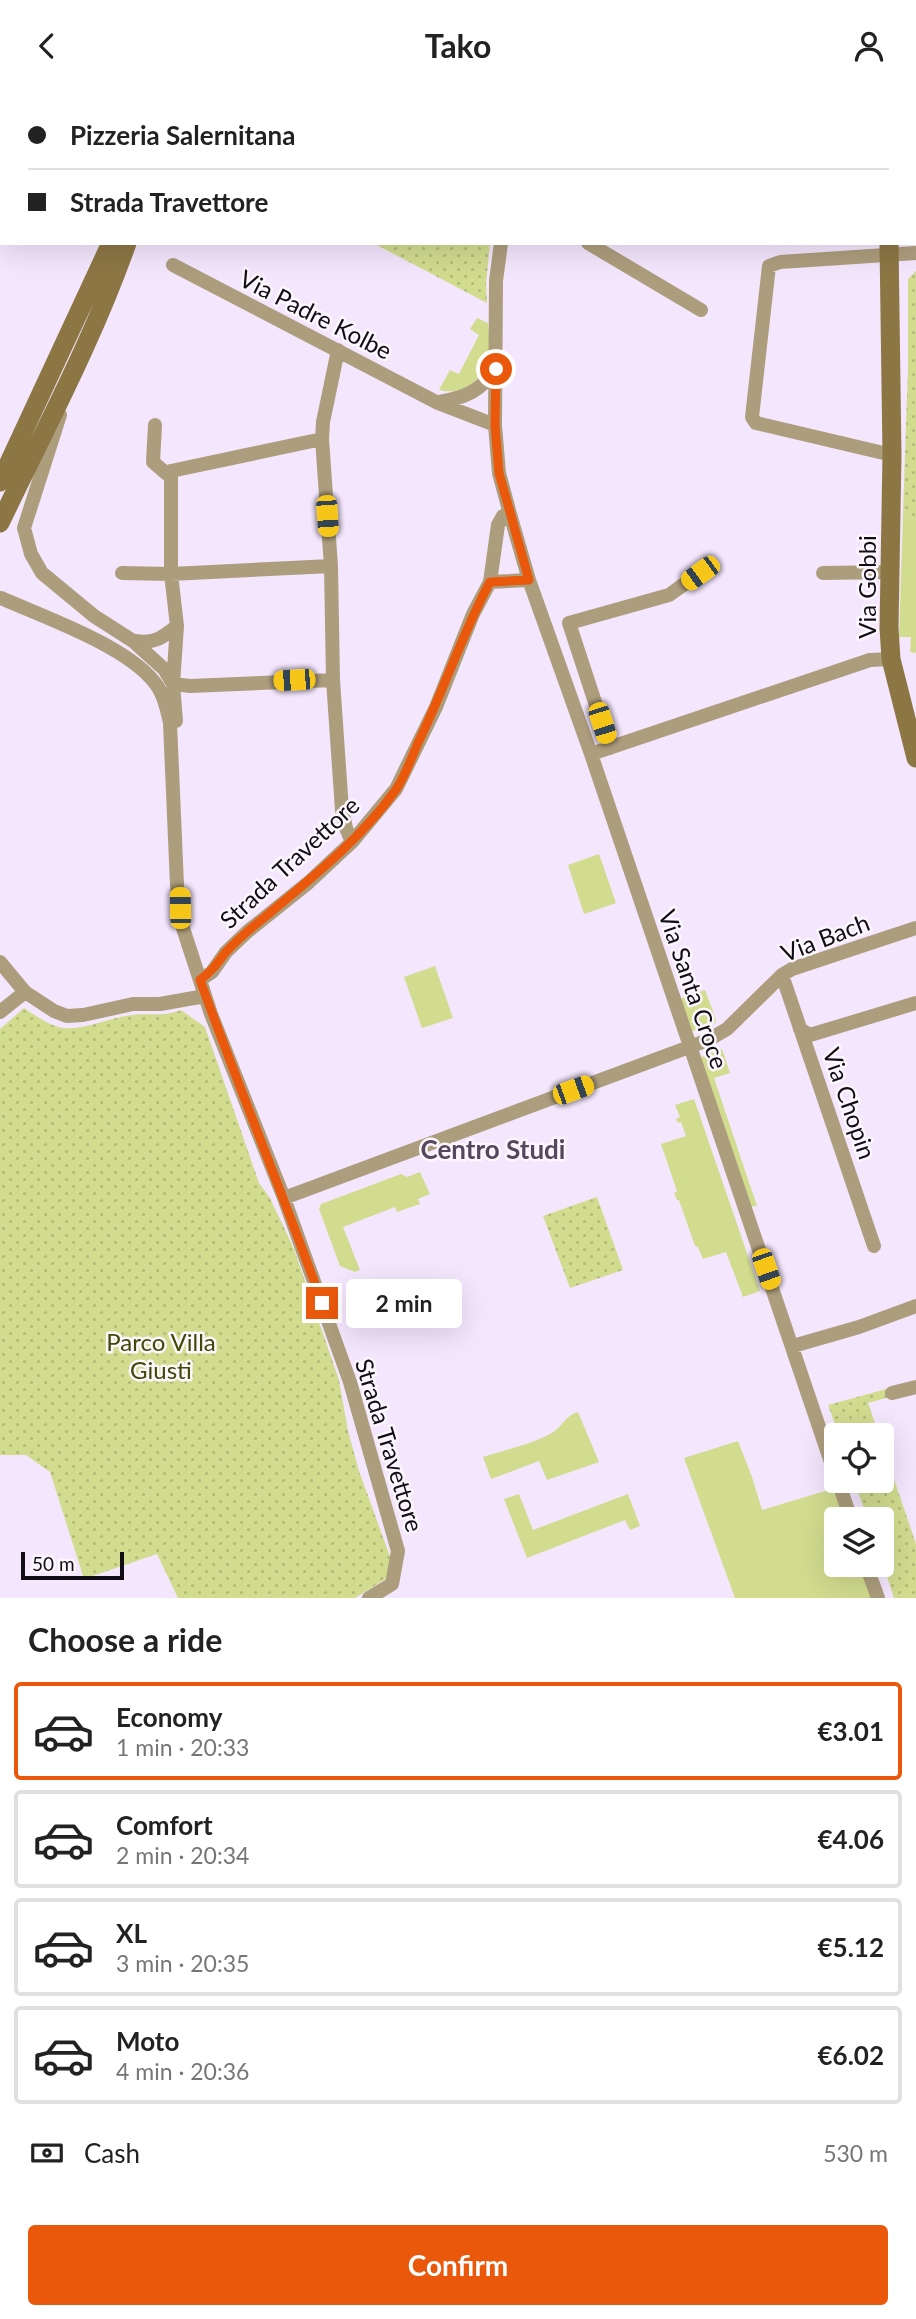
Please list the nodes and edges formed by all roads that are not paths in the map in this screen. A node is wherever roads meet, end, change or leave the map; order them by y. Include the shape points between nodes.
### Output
1 (110, 245) edge
2 (126, 245) edge
3 (501, 245) edge
4 (591, 245) edge
5 (889, 249) edge
6 (916, 253) edge
7 (173, 265) dead end
8 (701, 310) dead end
9 (338, 350) junction
10 (496, 369) junction
11 (64, 394) junction
12 (438, 403) junction
13 (155, 425) dead end
14 (495, 425) junction
15 (322, 439) junction
16 (891, 455) junction
17 (171, 471) junction
18 (0, 482) edge
19 (510, 514) junction
20 (0, 523) edge
21 (331, 566) junction
22 (891, 572) junction
23 (122, 573) dead end
24 (171, 573) junction
25 (700, 573) dead end
26 (823, 573) dead end
27 (529, 580) junction
28 (490, 582) junction
29 (1, 598) edge
30 (177, 626) junction
31 (133, 641) junction
32 (891, 659) junction
33 (333, 680) junction
34 (173, 684) junction
35 (610, 748) junction
36 (591, 754) junction
37 (916, 758) edge
38 (352, 842) junction
39 (181, 922) junction
40 (916, 928) edge
41 (0, 962) edge
42 (782, 975) junction
43 (200, 980) junction
44 (25, 992) junction
45 (205, 996) junction
46 (916, 1003) edge
47 (0, 1012) edge
48 (800, 1029) junction
49 (689, 1047) junction
50 (285, 1198) junction
51 (874, 1246) dead end
52 (916, 1305) edge
53 (793, 1346) junction
54 (916, 1387) edge
55 (892, 1393) dead end
56 (824, 1440) edge
57 (870, 1577) edge
58 (369, 1598) edge
59 (878, 1598) edge

1 - 18 main road
2 - 11 main road
3 - 10 street, Via Santa Croce
4 - 8 street
5 - 6 street
5 - 16 main road, Via Gobbi
5 - 16 street via 769,266 752,417 763,425
7 - 9 street, Via Padre Kolbe
9 - 12 street, Via Padre Kolbe
9 - 15 street
10 - 12 street via 477,391
10 - 14 street, Via Santa Croce
11 - 20 main road
11 - 31 street via 24,528 31,554 42,573
12 - 14 street, Via Padre Kolbe
13 - 17 street via 153,462 167,474
14 - 19 street, Via Santa Croce via 499,473
15 - 17 street
15 - 21 street
16 - 22 main road, Via Gobbi
17 - 24 street
19 - 27 street, Via Santa Croce
19 - 28 street, Strada Travettore via 498,525
21 - 24 street
21 - 33 street
22 - 26 street
22 - 32 main road, Via Gobbi
23 - 24 street
24 - 30 street
25 - 35 street via 669,595 569,623
27 - 28 street
27 - 36 street, Via Santa Croce
28 - 38 street, Strada Travettore via 396,789
29 - 39 street via 104,645 137,664 157,684 170,723
30 - 31 street via 155,642
30 - 34 street
31 - 34 street via 153,657
32 - 35 street, Via Gobbi via 870,660
32 - 37 main road
33 - 34 street
33 - 38 street via 342,810
34 - 39 street
35 - 36 street, Via Gobbi
36 - 49 street, Via Santa Croce
38 - 43 street, Strada Travettore via 247,932
39 - 43 street, Strada Travettore
40 - 42 street, Via Bach
41 - 44 street
42 - 48 street, Via Chopin
42 - 49 street, Via Bach via 727,1029
43 - 45 street, Strada Travettore
44 - 45 street via 68,1016
44 - 47 street
45 - 50 street, Strada Travettore
46 - 48 street via 810,1035
48 - 51 street, Via Chopin
49 - 50 street, Via Bach
49 - 53 street, Via Santa Croce
50 - 58 street, Strada Travettore via 349,1382 398,1551 392,1584
52 - 53 street
53 - 56 street, Via Santa Croce
54 - 55 street
57 - 59 street

